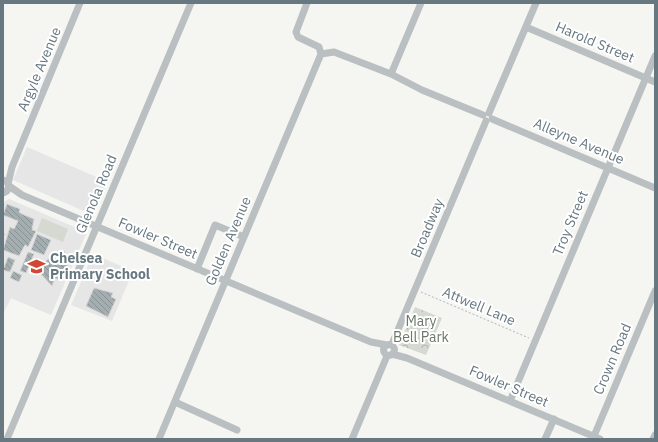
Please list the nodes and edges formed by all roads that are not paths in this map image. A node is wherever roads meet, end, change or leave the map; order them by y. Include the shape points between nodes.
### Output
1 (80, 3) edge
2 (191, 3) edge
3 (307, 3) edge
4 (421, 3) edge
5 (536, 3) edge
6 (526, 27) junction
7 (321, 54) junction
8 (655, 56) edge
9 (391, 74) junction
10 (646, 78) junction
11 (655, 82) edge
12 (488, 117) junction
13 (608, 168) junction
14 (5, 188) edge
15 (655, 188) edge
16 (97, 226) junction
17 (244, 237) junction
18 (197, 268) junction
19 (226, 281) junction
20 (655, 291) edge
21 (389, 350) junction
22 (510, 401) junction
23 (175, 402) junction
24 (554, 419) junction
25 (237, 430) dead end
26 (655, 435) edge
27 (597, 438) edge
28 (7, 439) edge
29 (159, 439) edge
30 (352, 439) edge
31 (545, 439) edge
32 (653, 439) edge

1 - 14 street, Argyle Avenue
2 - 16 street, Glenola Road
3 - 7 street via 297,25 296,34 319,47
4 - 9 street
5 - 6 street, Broadway
6 - 10 street, Harold Street
6 - 12 street, Broadway
7 - 9 street, Alleyne Avenue via 334,52
7 - 17 street, Golden Avenue
8 - 10 street, Troy Street
9 - 12 street, Alleyne Avenue via 422,90
10 - 11 street, Harold Street
10 - 13 street, Troy Street
12 - 13 street, Alleyne Avenue
12 - 21 street, Broadway
13 - 15 street, Alleyne Avenue
13 - 22 street, Troy Street
14 - 16 street, Fowler Street
16 - 18 street, Fowler Street
16 - 28 street, Glenola Road
17 - 18 street via 215,225
17 - 19 street, Golden Avenue
18 - 19 street, Fowler Street
19 - 21 street, Fowler Street via 371,342 376,348
19 - 23 street, Golden Avenue
20 - 27 street, Crown Road
21 - 22 street, Fowler Street
21 - 30 street, Broadway
22 - 24 street, Fowler Street
23 - 25 street
23 - 29 street, Golden Avenue
24 - 27 street, Fowler Street
24 - 31 street
26 - 32 street

